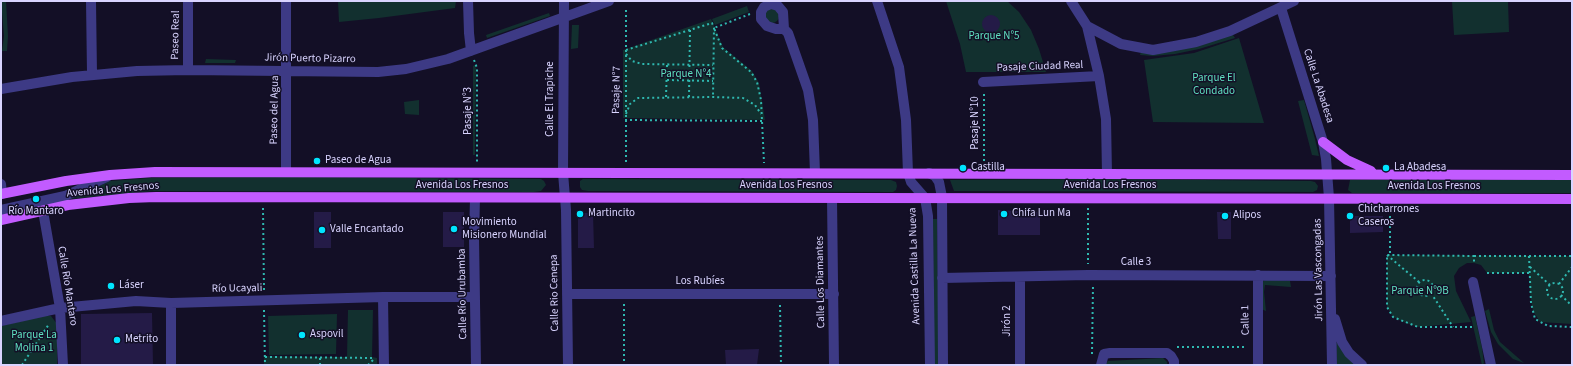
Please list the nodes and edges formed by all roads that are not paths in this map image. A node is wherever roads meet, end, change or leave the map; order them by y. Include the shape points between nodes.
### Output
1 (90, 1) edge
2 (188, 1) edge
3 (286, 1) edge
4 (468, 1) edge
5 (564, 1) edge
6 (609, 1) edge
7 (876, 1) edge
8 (1071, 1) edge
9 (1294, 1) edge
10 (1280, 8) junction
11 (563, 18) junction
12 (1087, 26) junction
13 (784, 29) dead end
14 (471, 51) junction
15 (188, 70) junction
16 (287, 71) junction
17 (92, 74) junction
18 (1099, 76) junction
19 (983, 83) road end
20 (1, 89) edge
21 (1324, 142) junction
22 (286, 172) junction
23 (563, 173) junction
24 (908, 173) junction
25 (929, 173) junction
26 (814, 174) junction
27 (1107, 174) junction
28 (1328, 174) junction
29 (1381, 174) junction
30 (110, 175) junction
31 (1572, 175) edge
32 (1, 191) edge
33 (942, 197) junction
34 (475, 198) junction
35 (565, 198) junction
36 (832, 198) junction
37 (925, 198) junction
38 (1329, 198) junction
39 (1572, 199) edge
40 (1, 210) edge
41 (43, 211) junction
42 (1, 220) edge
43 (1258, 275) junction
44 (1330, 276) junction
45 (942, 278) junction
46 (1020, 278) junction
47 (1473, 282) dead end
48 (567, 294) junction
49 (834, 294) junction
50 (383, 297) junction
51 (475, 297) junction
52 (171, 303) junction
53 (1331, 304) junction
54 (60, 308) junction
55 (1, 321) edge
56 (1096, 362) edge
57 (63, 365) edge
58 (171, 365) edge
59 (384, 365) edge
60 (476, 365) edge
61 (568, 365) edge
62 (834, 365) edge
63 (930, 365) edge
64 (944, 365) edge
65 (1020, 365) edge
66 (1174, 365) edge
67 (1258, 365) edge
68 (1332, 365) edge
69 (1362, 365) edge
70 (1491, 365) edge

1 - 17 street
2 - 15 street, Paseo Real
3 - 16 street, Paseo del Agua
4 - 14 street
5 - 11 street, Calle El Trapiche
6 - 11 street, Jirón Puerto Pizarro
7 - 24 street via 899,67 906,120
8 - 12 street
9 - 10 street
10 - 12 street via 1230,31 1196,42 1153,50 1121,44
10 - 21 street, Calle La Abadesa
11 - 14 street, Jirón Puerto Pizarro
11 - 23 street, Calle El Trapiche
12 - 18 street
13 - 26 street via 797,55 808,90
14 - 16 street, Jirón Puerto Pizarro via 434,64 392,71
15 - 16 street, Jirón Puerto Pizarro
15 - 17 street, Jirón Puerto Pizarro
16 - 22 street, Paseo del Agua
17 - 20 street, Jirón Puerto Pizarro
18 - 19 street, Pasaje Ciudad Real
18 - 27 street via 1106,119
21 - 28 street, Calle La Abadesa
21 - 29 main road via 1339,156 1353,164
22 - 23 main road, Avenida Los Fresnos
22 - 30 main road, Avenida Los Fresnos via 155,172
23 - 26 main road, Avenida Los Fresnos
23 - 35 street, Calle El Trapiche
24 - 25 main road, Avenida Los Fresnos
24 - 26 main road, Avenida Los Fresnos
24 - 37 street, Avenida Castilla La Nueva via 911,182
25 - 27 main road, Avenida Los Fresnos
25 - 33 street via 935,176
27 - 28 main road, Avenida Los Fresnos
28 - 29 main road, Avenida Los Fresnos
28 - 38 street, Jirón Las Vascongadas
29 - 31 main road, Avenida Los Fresnos
30 - 32 main road, Avenida Los Fresnos
30 - 40 street via 65,196
33 - 37 main road, Avenida Los Fresnos
33 - 38 main road, Avenida Los Fresnos
33 - 45 street
34 - 35 main road, Avenida Los Fresnos
34 - 41 main road, Avenida Los Fresnos via 129,198 68,205
34 - 51 street, Calle Río Urubamba
35 - 36 main road, Avenida Los Fresnos
35 - 48 street, Calle Rio Cenepa
36 - 37 main road, Avenida Los Fresnos
36 - 49 street, Calle Los Diamantes
37 - 63 street, Avenida Castilla La Nueva via 928,216
38 - 39 main road, Avenida Los Fresnos
38 - 44 street, Jirón Las Vascongadas
41 - 42 main road, Avenida Los Fresnos
41 - 54 street, Calle Río Mantaro
43 - 44 street, Calle 3
43 - 46 street, Calle 3 via 1091,275
43 - 67 street, Calle 1
44 - 53 street, Jirón Las Vascongadas
45 - 46 street, Calle 3
45 - 64 street
46 - 65 street, Jirón 2
47 - 70 street
48 - 49 street, Los Rubíes
48 - 61 street, Calle Rio Cenepa
49 - 62 street, Calle Los Diamantes
50 - 51 street, Río Ucayali
50 - 52 street, Río Ucayali
50 - 59 street
51 - 60 street, Calle Río Urubamba
52 - 54 street, Río Ucayali via 136,302
52 - 58 street
53 - 68 street, Jirón Las Vascongadas
53 - 69 street via 1342,342
54 - 55 street, Río Ucayali
54 - 57 street, Calle Río Mantaro
56 - 66 street via 1104,354 1110,353 1167,353 1174,360

